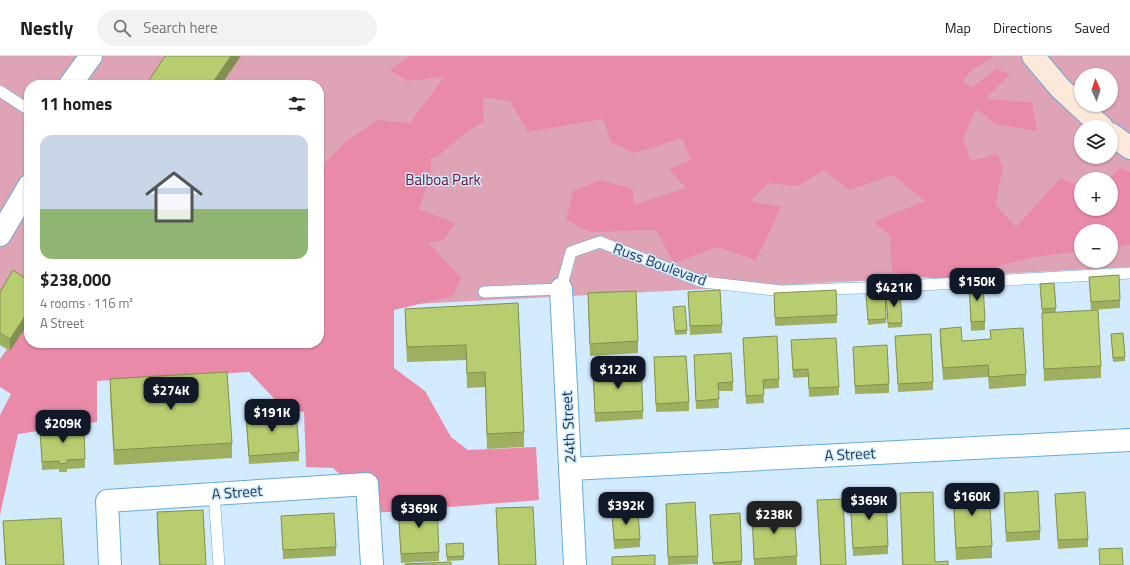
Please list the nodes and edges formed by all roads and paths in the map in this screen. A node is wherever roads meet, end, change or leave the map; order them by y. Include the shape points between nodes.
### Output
1 (91, 56) edge
2 (1033, 56) edge
3 (74, 80) edge
4 (0, 91) edge
5 (24, 107) edge
6 (1094, 120) edge
7 (1118, 139) edge
8 (1130, 148) edge
9 (24, 194) edge
10 (0, 235) edge
11 (1130, 273) edge
12 (561, 289) junction
13 (484, 292) dead end
14 (1130, 440) edge
15 (570, 469) junction
16 (214, 494) junction
17 (110, 565) edge
18 (219, 565) edge
19 (372, 565) edge
20 (575, 565) edge

1 - 3 street
2 - 6 street via 1060,88
4 - 5 lane
7 - 8 street
9 - 10 street
11 - 12 lane, Russ Boulevard via 782,291 704,282 600,242 571,252
12 - 13 lane
12 - 15 street, 24th Street
14 - 15 street, A Street
15 - 20 street, 24th Street
16 - 17 street, A Street via 107,501
16 - 18 lane
16 - 19 street, A Street via 367,484

